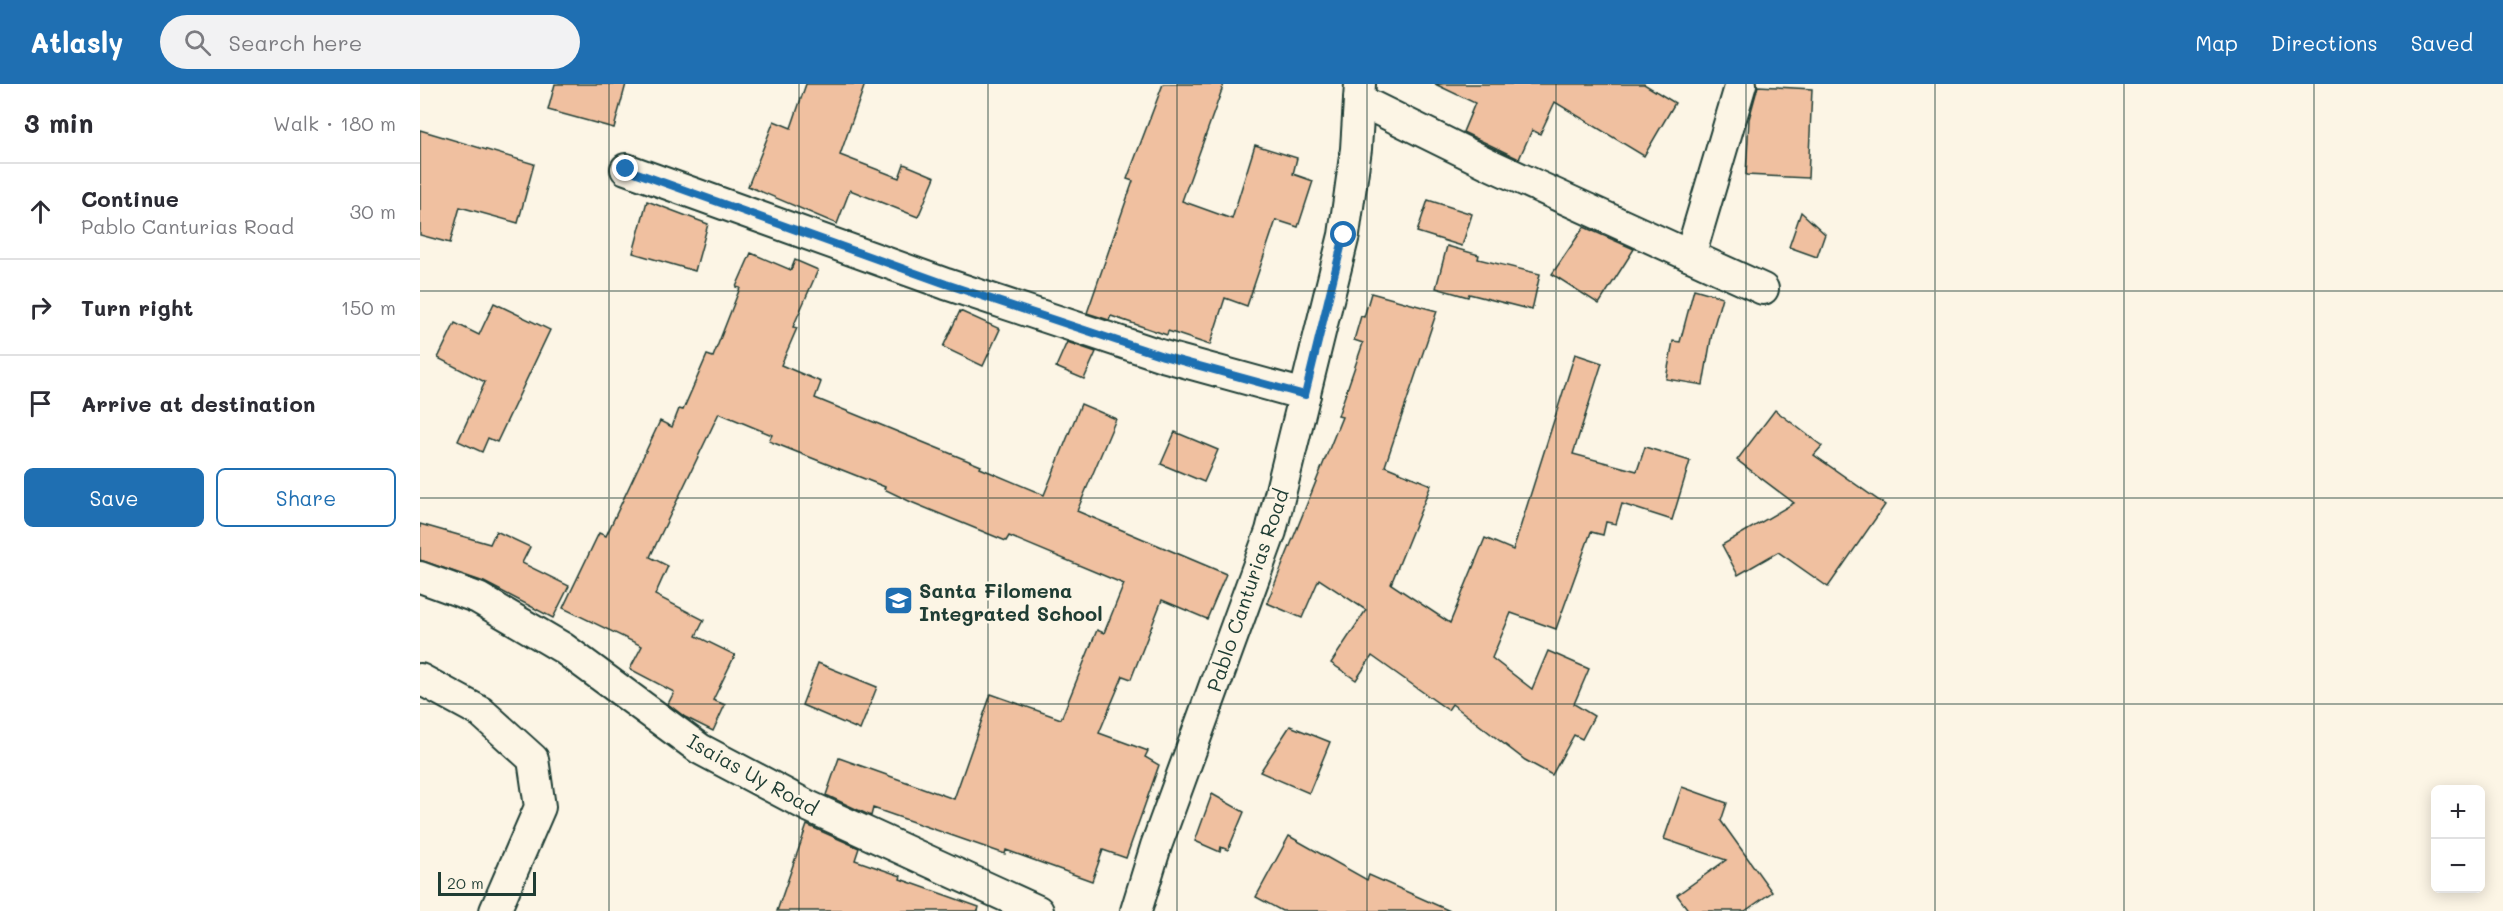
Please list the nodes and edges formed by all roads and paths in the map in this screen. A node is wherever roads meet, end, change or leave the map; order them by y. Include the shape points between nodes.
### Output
1 (1741, 84) edge
2 (1360, 92) edge
3 (626, 169) dead end
4 (1690, 256) junction
5 (1763, 290) dead end
6 (1305, 395) junction
7 (420, 577) edge
8 (422, 688) edge
9 (495, 911) edge
10 (1038, 911) edge
11 (1136, 911) edge

1 - 4 street
2 - 4 street via 1491,165
2 - 6 street, Pablo Canturias Road via 1344,235
3 - 6 street via 946,284 1163,356
4 - 5 street
6 - 11 street, Pablo Canturias Road via 1272,531 1156,846
7 - 10 street, Isaias Uy Road via 478,598 563,648 700,749 808,806
8 - 9 street via 481,712 533,759 540,807

